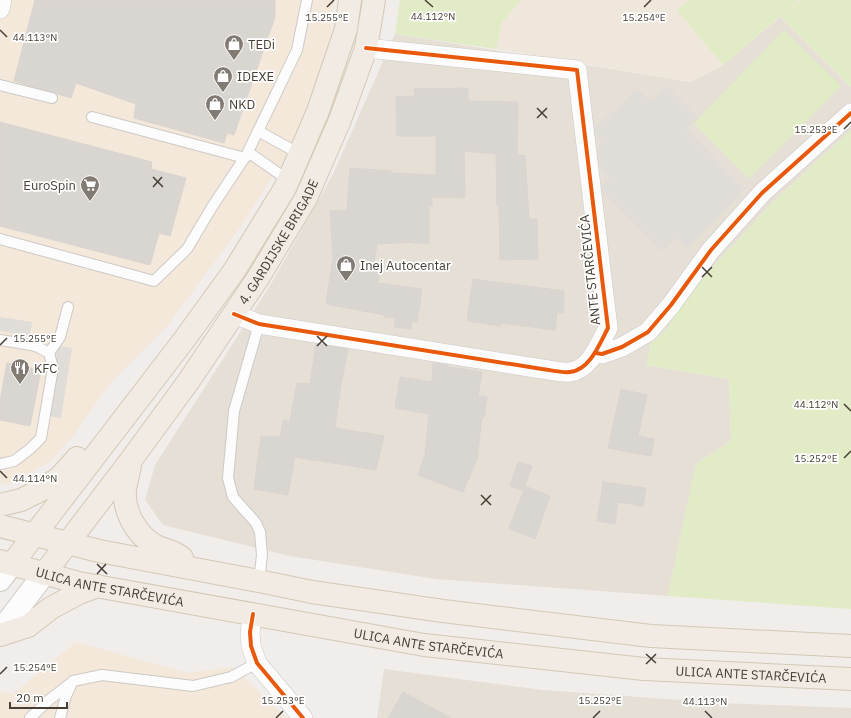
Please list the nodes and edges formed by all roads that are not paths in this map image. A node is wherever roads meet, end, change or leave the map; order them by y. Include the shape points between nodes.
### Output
1 (2, 0) edge
2 (307, 0) edge
3 (350, 0) edge
4 (374, 0) edge
5 (0, 9) edge
6 (366, 48) junction
7 (0, 84) edge
8 (52, 98) dead end
9 (851, 113) edge
10 (92, 117) dead end
11 (258, 131) junction
12 (300, 154) junction
13 (247, 155) junction
14 (288, 180) junction
15 (0, 238) edge
16 (68, 307) dead end
17 (234, 314) junction
18 (259, 324) junction
19 (0, 340) edge
20 (596, 352) junction
21 (49, 353) junction
22 (114, 430) junction
23 (131, 460) junction
24 (0, 464) edge
25 (0, 505) edge
26 (0, 526) edge
27 (34, 534) junction
28 (68, 543) junction
29 (4, 569) edge
30 (196, 569) junction
31 (44, 574) junction
32 (259, 581) junction
33 (100, 586) junction
34 (253, 614) junction
35 (0, 634) edge
36 (851, 646) edge
37 (257, 663) junction
38 (851, 679) edge
39 (73, 681) junction
40 (30, 718) edge
41 (60, 718) edge
42 (303, 718) edge

1 - 5 street
2 - 11 lane via 297,50
3 - 12 main road, 4. GARDIJSKE BRIGADE via 346,29 318,111
4 - 6 main road, 4. GARDIJSKE BRIGADE
6 - 17 main road, 4. GARDIJSKE BRIGADE via 340,120 306,198
6 - 20 street, ANTE STARČEVIĆA via 577,70 608,328
7 - 8 lane
9 - 20 street via 762,192 711,250 648,332 622,347 602,354
10 - 13 lane
11 - 12 lane
11 - 13 lane
12 - 14 main road, 4. GARDIJSKE BRIGADE
13 - 14 lane
13 - 15 lane via 187,249 154,281
14 - 22 main road, 4. GARDIJSKE BRIGADE via 234,271
16 - 21 lane via 60,337
17 - 18 street, ANTE STARČEVIĆA
17 - 23 main road, 4. GARDIJSKE BRIGADE
18 - 20 street, ANTE STARČEVIĆA via 571,372 583,367
18 - 32 lane via 234,411 228,478 233,497 256,523 260,532 262,556
19 - 21 lane via 31,345
21 - 24 lane via 53,368 41,438 14,461
22 - 25 main road via 92,442 60,477 43,489 21,500
22 - 27 main road, 4. GARDIJSKE BRIGADE
23 - 28 main road, 4. GARDIJSKE BRIGADE
23 - 30 main road via 125,490 130,519 146,539 180,556
26 - 27 main road
27 - 28 main road
27 - 29 main road, 4. GARDIJSKE BRIGADE
28 - 30 main road
28 - 31 main road, 4. GARDIJSKE BRIGADE
29 - 31 main road, ULICA ANTE STARČEVIĆA
30 - 32 main road
31 - 33 main road, ULICA ANTE STARČEVIĆA
31 - 35 street
32 - 36 main road via 312,592 443,611 651,636
33 - 34 main road, ULICA ANTE STARČEVIĆA
33 - 35 main road via 79,593 51,608 28,626
34 - 37 street via 251,646
34 - 38 main road, ULICA ANTE STARČEVIĆA via 432,646 644,669
37 - 39 lane via 232,677 193,686 102,675
37 - 42 street
39 - 40 lane
39 - 41 lane

